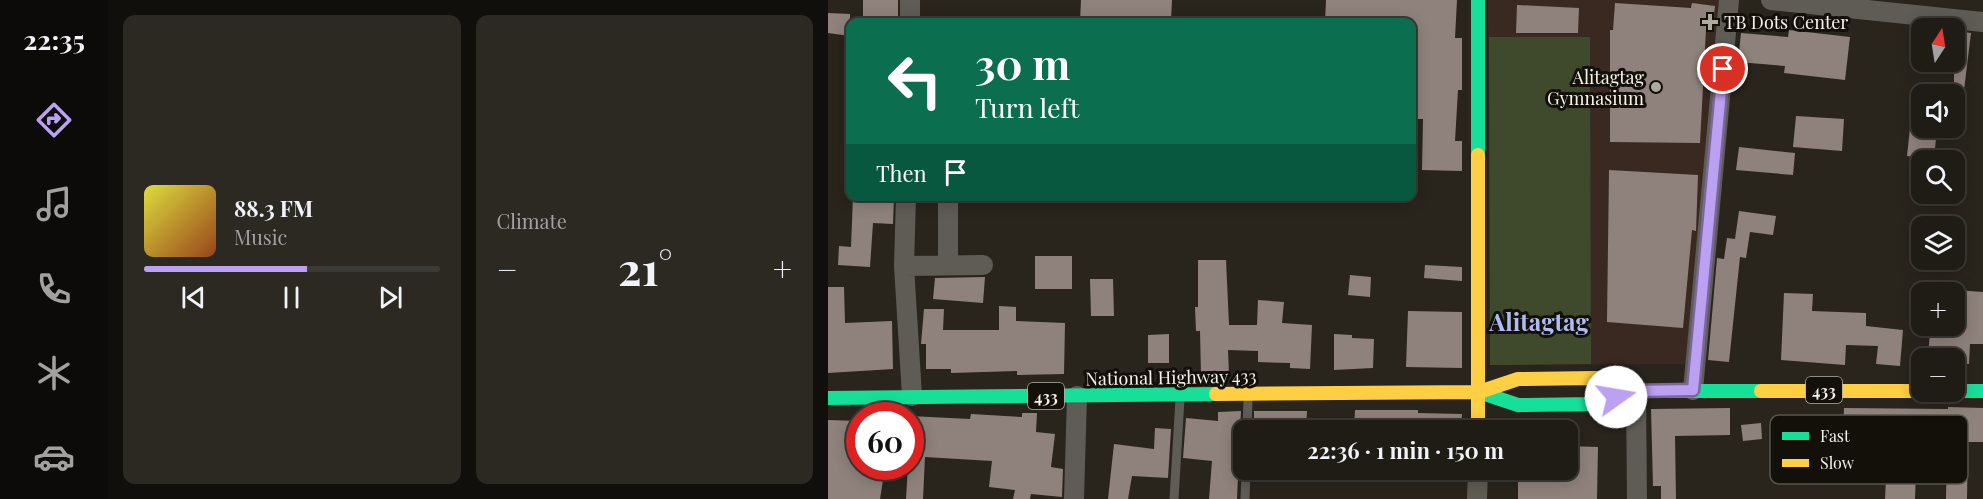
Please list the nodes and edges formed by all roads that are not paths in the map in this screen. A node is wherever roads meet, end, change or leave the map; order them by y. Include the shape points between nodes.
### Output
1 (910, 0) edge
2 (1478, 0) edge
3 (1729, 0) edge
4 (1771, 0) edge
5 (910, 18) edge
6 (1983, 22) edge
7 (906, 201) edge
8 (948, 201) edge
9 (948, 264) junction
10 (983, 265) dead end
11 (904, 266) junction
12 (1693, 390) junction
13 (1636, 391) junction
14 (1911, 391) edge
15 (1965, 391) edge
16 (1983, 391) edge
17 (1479, 392) junction
18 (1180, 394) junction
19 (1248, 394) junction
20 (912, 396) junction
21 (1077, 396) junction
22 (828, 398) edge
23 (1247, 420) edge
24 (1478, 420) edge
25 (1246, 480) edge
26 (1478, 480) edge
27 (1074, 499) edge
28 (1174, 499) edge
29 (1245, 499) edge
30 (1477, 499) edge
31 (1637, 499) edge

1 - 5 street
2 - 17 main road
3 - 12 street
4 - 6 street
7 - 11 street
8 - 9 street
9 - 10 street
9 - 11 street
11 - 20 street
12 - 13 main road, National Highway 433 / 433
12 - 14 main road, National Highway 433 / 433
13 - 17 main road, National Highway 433 / 433 via 1596,404 1518,405
13 - 17 main road, National Highway 433 / 433 via 1596,378 1518,379
13 - 31 street
15 - 16 main road
17 - 19 main road, National Highway 433 / 433
17 - 24 main road
18 - 19 main road, National Highway 433 / 433
18 - 21 main road, National Highway 433 / 433
18 - 28 lane
19 - 23 lane
20 - 21 main road, National Highway 433 / 433
20 - 22 main road, National Highway 433 / 433
21 - 27 street
25 - 29 lane
26 - 30 street

